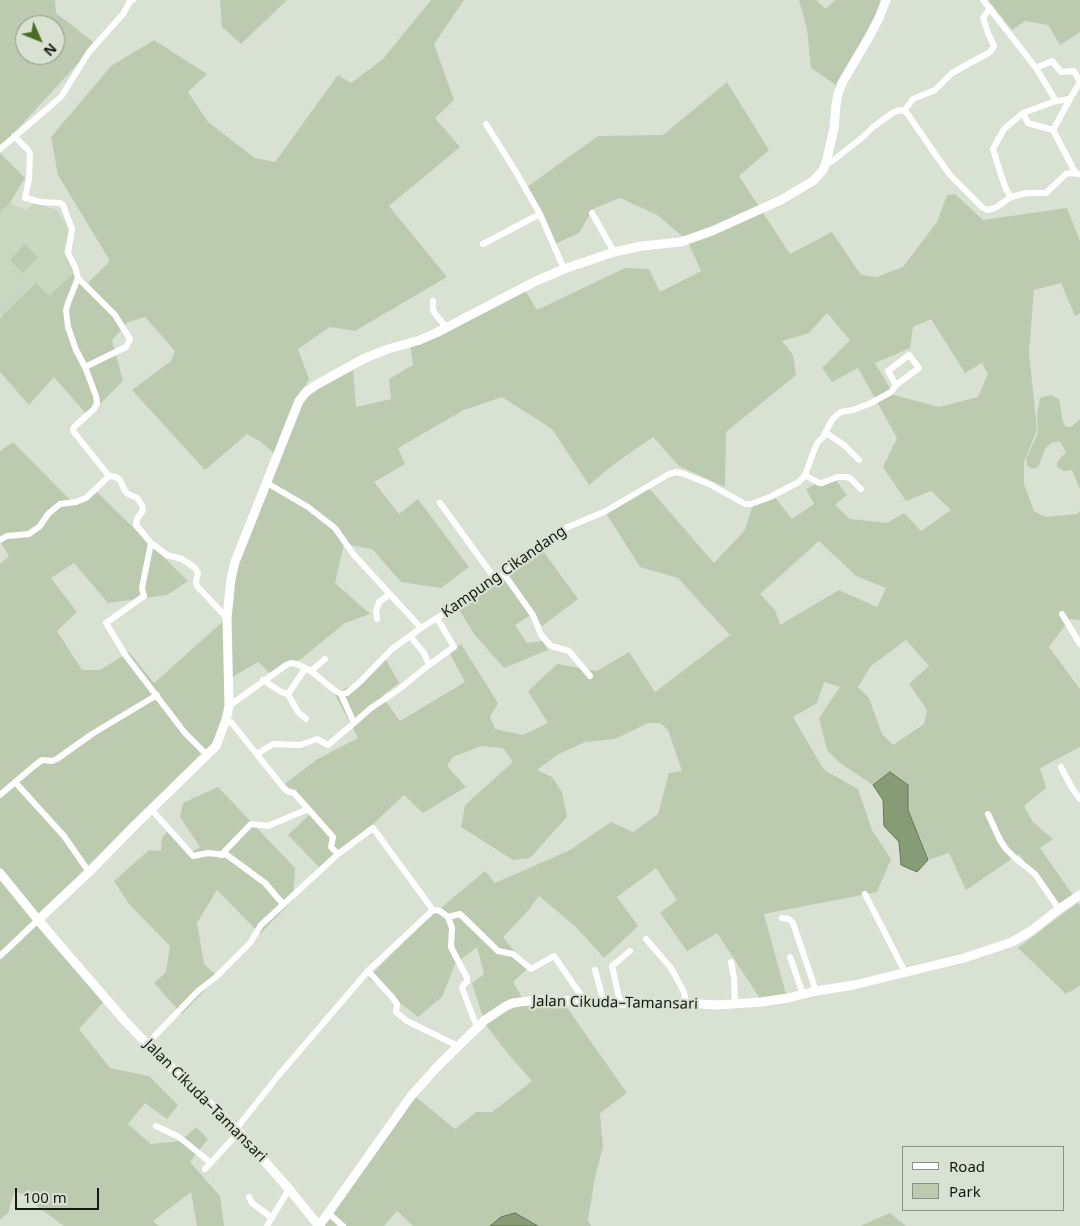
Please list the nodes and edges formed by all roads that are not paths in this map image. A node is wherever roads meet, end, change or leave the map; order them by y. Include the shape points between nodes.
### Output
1 (133, 0) edge
2 (886, 0) edge
3 (984, 0) edge
4 (990, 8) junction
5 (1036, 68) junction
6 (1080, 82) edge
7 (1070, 99) junction
8 (1056, 101) junction
9 (904, 111) junction
10 (1023, 113) junction
11 (486, 124) dead end
12 (1053, 130) junction
13 (14, 136) junction
14 (0, 149) edge
15 (826, 163) junction
16 (1078, 173) edge
17 (1012, 197) junction
18 (592, 213) dead end
19 (540, 214) junction
20 (483, 244) dead end
21 (614, 252) junction
22 (564, 269) junction
23 (78, 278) junction
24 (433, 301) dead end
25 (446, 327) junction
26 (85, 367) junction
27 (896, 385) junction
28 (826, 433) junction
29 (859, 460) dead end
30 (805, 475) junction
31 (110, 476) junction
32 (267, 483) junction
33 (861, 490) dead end
34 (440, 503) dead end
35 (0, 540) edge
36 (151, 543) junction
37 (504, 574) junction
38 (496, 580) junction
39 (390, 594) junction
40 (1062, 614) dead end
41 (227, 618) junction
42 (437, 618) junction
43 (377, 619) dead end
44 (421, 628) junction
45 (410, 636) junction
46 (1080, 644) edge
47 (325, 659) dead end
48 (429, 665) junction
49 (308, 670) junction
50 (590, 676) dead end
51 (263, 680) junction
52 (288, 694) junction
53 (341, 694) junction
54 (157, 695) junction
55 (229, 706) junction
56 (306, 719) dead end
57 (226, 720) junction
58 (354, 722) junction
59 (257, 754) junction
60 (207, 755) junction
61 (1062, 767) dead end
62 (14, 782) junction
63 (0, 795) edge
64 (1080, 799) edge
65 (152, 809) junction
66 (308, 809) junction
67 (988, 814) dead end
68 (221, 854) junction
69 (338, 854) junction
70 (89, 872) junction
71 (0, 873) edge
72 (865, 894) dead end
73 (1080, 895) edge
74 (283, 904) junction
75 (1058, 909) junction
76 (433, 910) junction
77 (448, 917) junction
78 (782, 918) dead end
79 (38, 920) junction
80 (646, 939) dead end
81 (630, 951) dead end
82 (0, 956) edge
83 (790, 957) dead end
84 (731, 962) dead end
85 (595, 970) dead end
86 (368, 971) junction
87 (905, 972) junction
88 (816, 991) junction
89 (803, 994) junction
90 (585, 1001) junction
91 (620, 1002) junction
92 (604, 1003) junction
93 (686, 1003) junction
94 (735, 1004) junction
95 (477, 1027) junction
96 (147, 1044) junction
97 (458, 1046) junction
98 (156, 1126) dead end
99 (238, 1130) junction
100 (211, 1163) junction
101 (205, 1169) dead end
102 (289, 1189) junction
103 (248, 1197) dead end
104 (328, 1213) junction
105 (272, 1218) junction
106 (267, 1226) edge
107 (319, 1226) edge
108 (342, 1226) edge

1 - 13 street via 89,52 61,97
2 - 15 street via 842,83
3 - 4 street
4 - 5 street
4 - 9 street via 983,18 994,46 990,52 952,73 935,90 912,99
5 - 6 street via 1052,61 1061,72 1074,71
5 - 8 street
6 - 7 street
7 - 8 street
7 - 12 street
8 - 10 street
9 - 15 street via 894,112
9 - 17 street via 950,175 982,207 987,210 996,208
10 - 12 street via 1028,122
10 - 17 street via 1004,129 993,149 1006,189
11 - 19 street
12 - 16 street
13 - 14 street
13 - 23 street via 30,154 25,198 63,205 72,229 68,253
15 - 21 street via 813,181 798,191 712,232 681,242
16 - 17 street via 1066,174 1046,193
18 - 21 street
19 - 20 street
19 - 22 street
21 - 22 street
22 - 25 street
23 - 26 street via 66,310 68,327
23 - 26 street via 115,315 130,338 126,347
24 - 25 street via 436,315
25 - 32 street via 420,340 365,358 306,392 299,401
26 - 31 street via 97,406 73,431
27 - 27 street via 888,372 909,355 919,368
27 - 28 street via 869,404 836,414
28 - 29 street
28 - 30 street via 814,448
30 - 33 street via 822,483 850,478
30 - 37 street, Kampung Cikandang via 799,482 770,497 745,504 684,474 669,474 606,511 568,527
31 - 35 street via 86,498 60,504 29,534
31 - 36 street via 120,480 125,491 142,505 136,525
32 - 39 street via 308,507 335,528 354,555
32 - 41 street via 234,562
34 - 38 street
36 - 41 street via 167,555 182,559 195,568 197,586
36 - 54 street via 142,588 144,596 106,624
37 - 38 street, Kampung Cikandang
37 - 50 street via 533,615 541,635 552,646 570,651
38 - 42 street, Kampung Cikandang
39 - 43 street via 379,602
39 - 44 street
40 - 46 street
41 - 55 street
42 - 44 street, Kampung Cikandang
42 - 48 street via 454,647
44 - 45 street, Kampung Cikandang
45 - 48 street
45 - 53 street, Kampung Cikandang via 392,649 354,687
47 - 49 street
48 - 58 street
49 - 51 street via 291,662
49 - 52 street
49 - 53 street
51 - 52 street
51 - 55 street
52 - 56 street
53 - 58 street
54 - 60 street via 185,733
54 - 62 street via 57,759 42,760
55 - 57 street
57 - 59 street
57 - 60 street via 216,746
58 - 59 street via 328,745 317,739 300,744 273,744
59 - 66 street via 283,787 294,793
60 - 65 street
61 - 64 street
62 - 63 street
62 - 70 street via 64,836
65 - 68 street via 193,856
65 - 70 street
66 - 68 street via 268,826 251,824
66 - 69 street via 333,837 331,847
67 - 75 street via 1006,849 1035,874
68 - 74 street via 265,883
69 - 74 street
69 - 76 street via 373,828
70 - 79 street
71 - 79 street, Jalan Cikuda–Tamansari
72 - 87 street
73 - 75 street, Jalan Cikuda–Tamansari
74 - 96 street via 261,925 250,943
75 - 87 street, Jalan Cikuda–Tamansari via 1031,932 1012,942 972,956
76 - 77 street
76 - 86 street
77 - 90 street via 460,914 498,951 513,954 531,969 554,956
77 - 95 street via 452,928 451,947 467,978 462,988
78 - 88 street via 793,923
79 - 82 street
79 - 96 street, Jalan Cikuda–Tamansari
80 - 93 street via 672,968
81 - 91 street via 612,966
83 - 89 street
84 - 94 street
85 - 92 street
86 - 97 street via 392,997 396,1012
86 - 99 street via 278,1076
87 - 88 street, Jalan Cikuda–Tamansari
88 - 89 street, Jalan Cikuda–Tamansari
89 - 94 street, Jalan Cikuda–Tamansari
90 - 92 street, Jalan Cikuda–Tamansari
90 - 95 street, Jalan Cikuda–Tamansari via 513,1003
91 - 92 street, Jalan Cikuda–Tamansari
91 - 93 street, Jalan Cikuda–Tamansari
93 - 94 street, Jalan Cikuda–Tamansari
95 - 97 street, Jalan Cikuda–Tamansari
96 - 99 street, Jalan Cikuda–Tamansari
97 - 104 street, Jalan Cikuda–Tamansari via 411,1096
98 - 100 street via 179,1137
99 - 100 street
99 - 102 street, Jalan Cikuda–Tamansari
100 - 101 street
102 - 105 street
102 - 107 street, Jalan Cikuda–Tamansari
103 - 105 street
104 - 107 street, Jalan Cikuda–Tamansari
104 - 108 street
105 - 106 street

